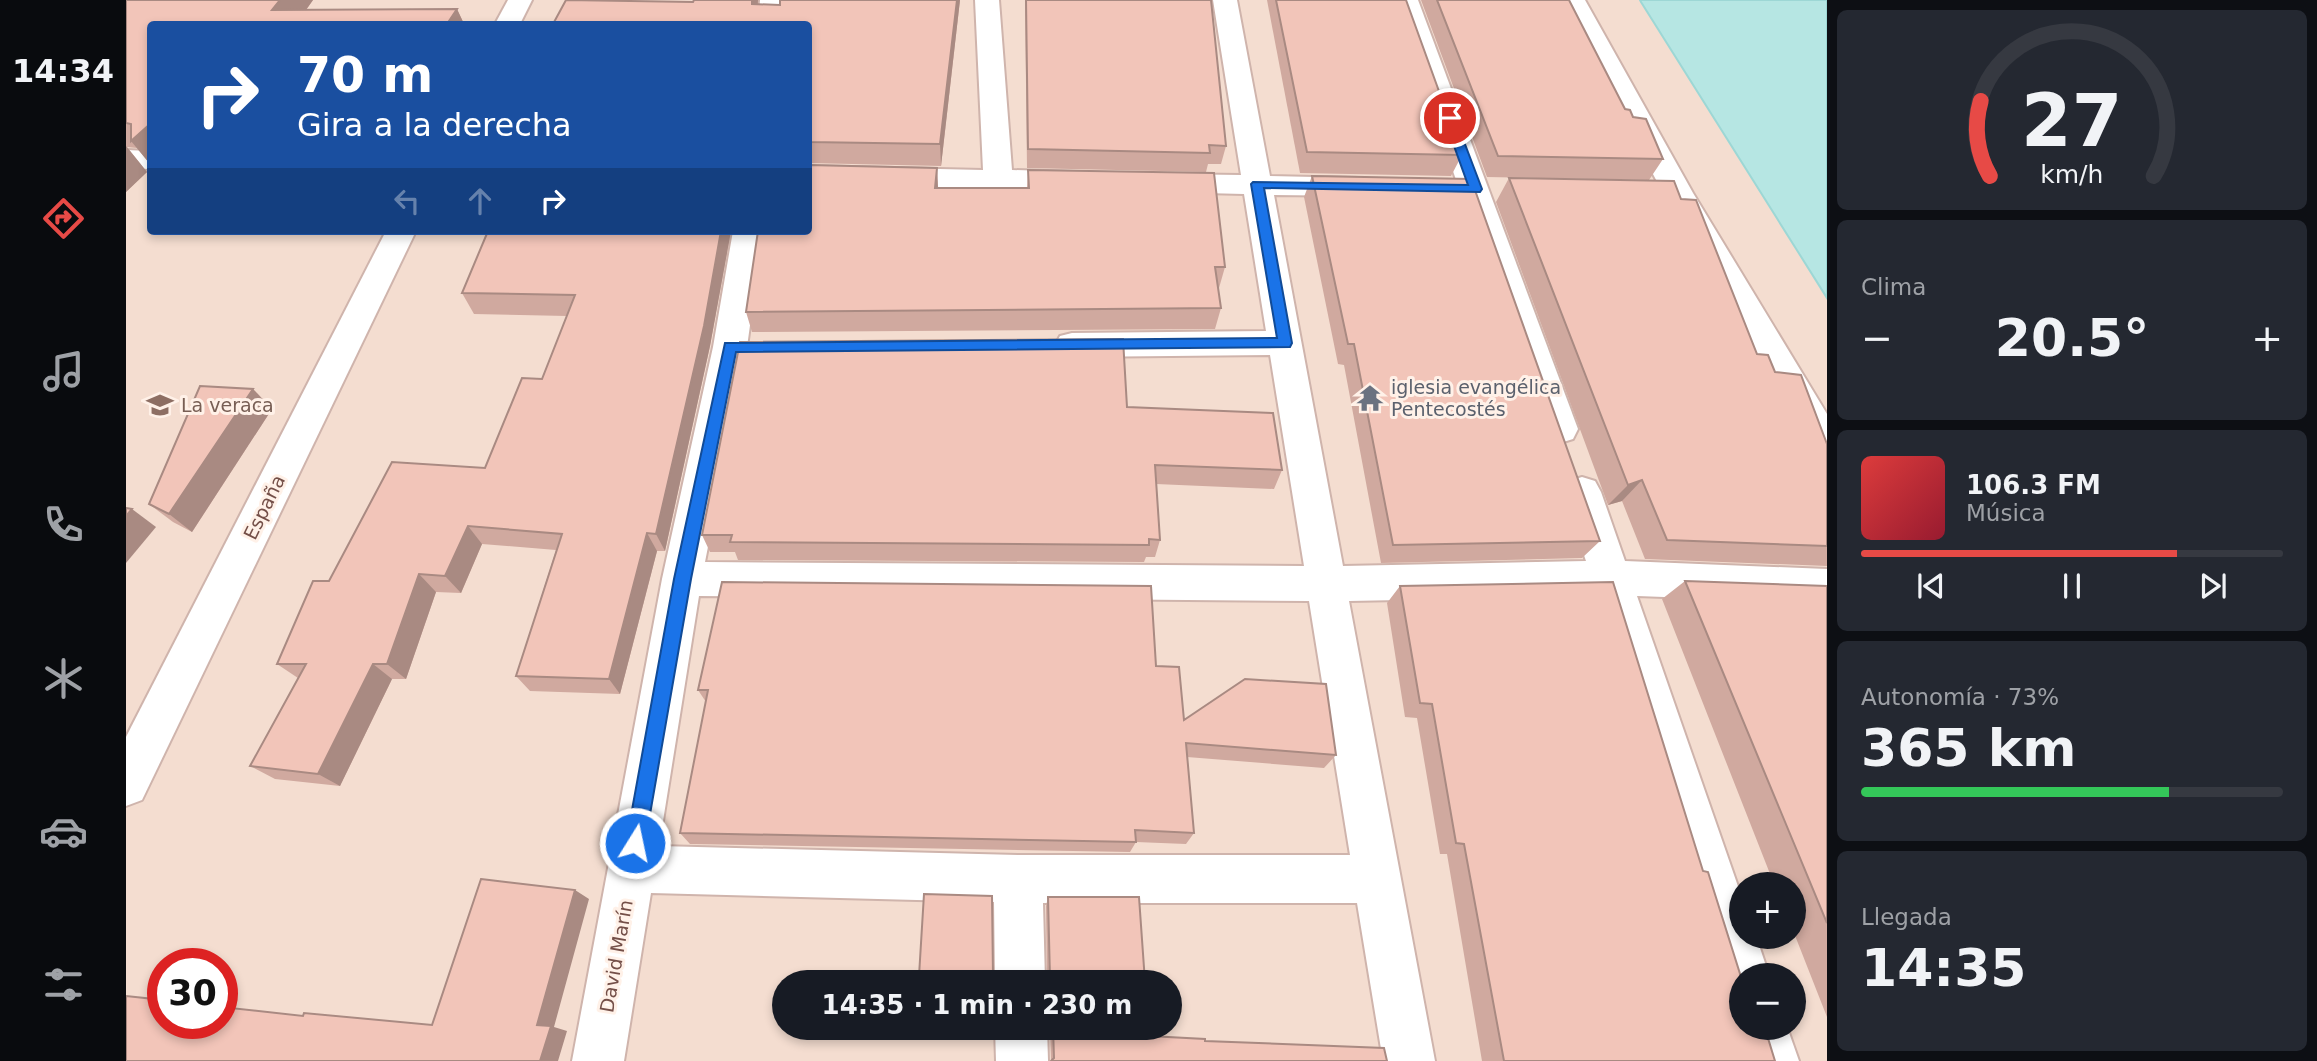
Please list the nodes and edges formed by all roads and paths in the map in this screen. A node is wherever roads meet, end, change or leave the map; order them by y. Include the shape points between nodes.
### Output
1 (520, 0) edge
2 (772, 0) edge
3 (987, 0) edge
4 (1225, 0) edge
5 (1406, 0) edge
6 (1573, 0) edge
7 (510, 21) edge
8 (770, 21) edge
9 (126, 159) edge
10 (147, 160) edge
11 (812, 175) edge
12 (998, 179) junction
13 (1257, 184) junction
14 (1380, 187) edge
15 (399, 235) edge
16 (748, 235) edge
17 (1285, 343) junction
18 (1035, 345) edge
19 (1827, 445) edge
20 (1612, 578) junction
21 (682, 579) junction
22 (1326, 584) junction
23 (1827, 586) edge
24 (126, 783) edge
25 (631, 869) junction
26 (1018, 879) junction
27 (1377, 879) junction
28 (1740, 963) edge
29 (1020, 970) edge
30 (1021, 1040) edge
31 (1766, 1040) edge
32 (597, 1061) edge
33 (1022, 1061) edge
34 (1409, 1061) edge
35 (1773, 1061) edge

1 - 7 street
2 - 8 street
3 - 12 street
4 - 13 street
5 - 20 street
6 - 19 street via 1665,193
9 - 10 street
11 - 12 street
12 - 13 street
13 - 14 street
13 - 17 street
15 - 24 street, España
16 - 21 street, David Marín via 744,347
17 - 18 street
17 - 22 street
20 - 22 street
20 - 23 street
20 - 28 street
21 - 22 street
21 - 25 street, David Marín
22 - 27 street
25 - 26 street
25 - 32 street, David Marín
26 - 27 street
26 - 29 street
27 - 34 street
30 - 33 street
31 - 35 street

